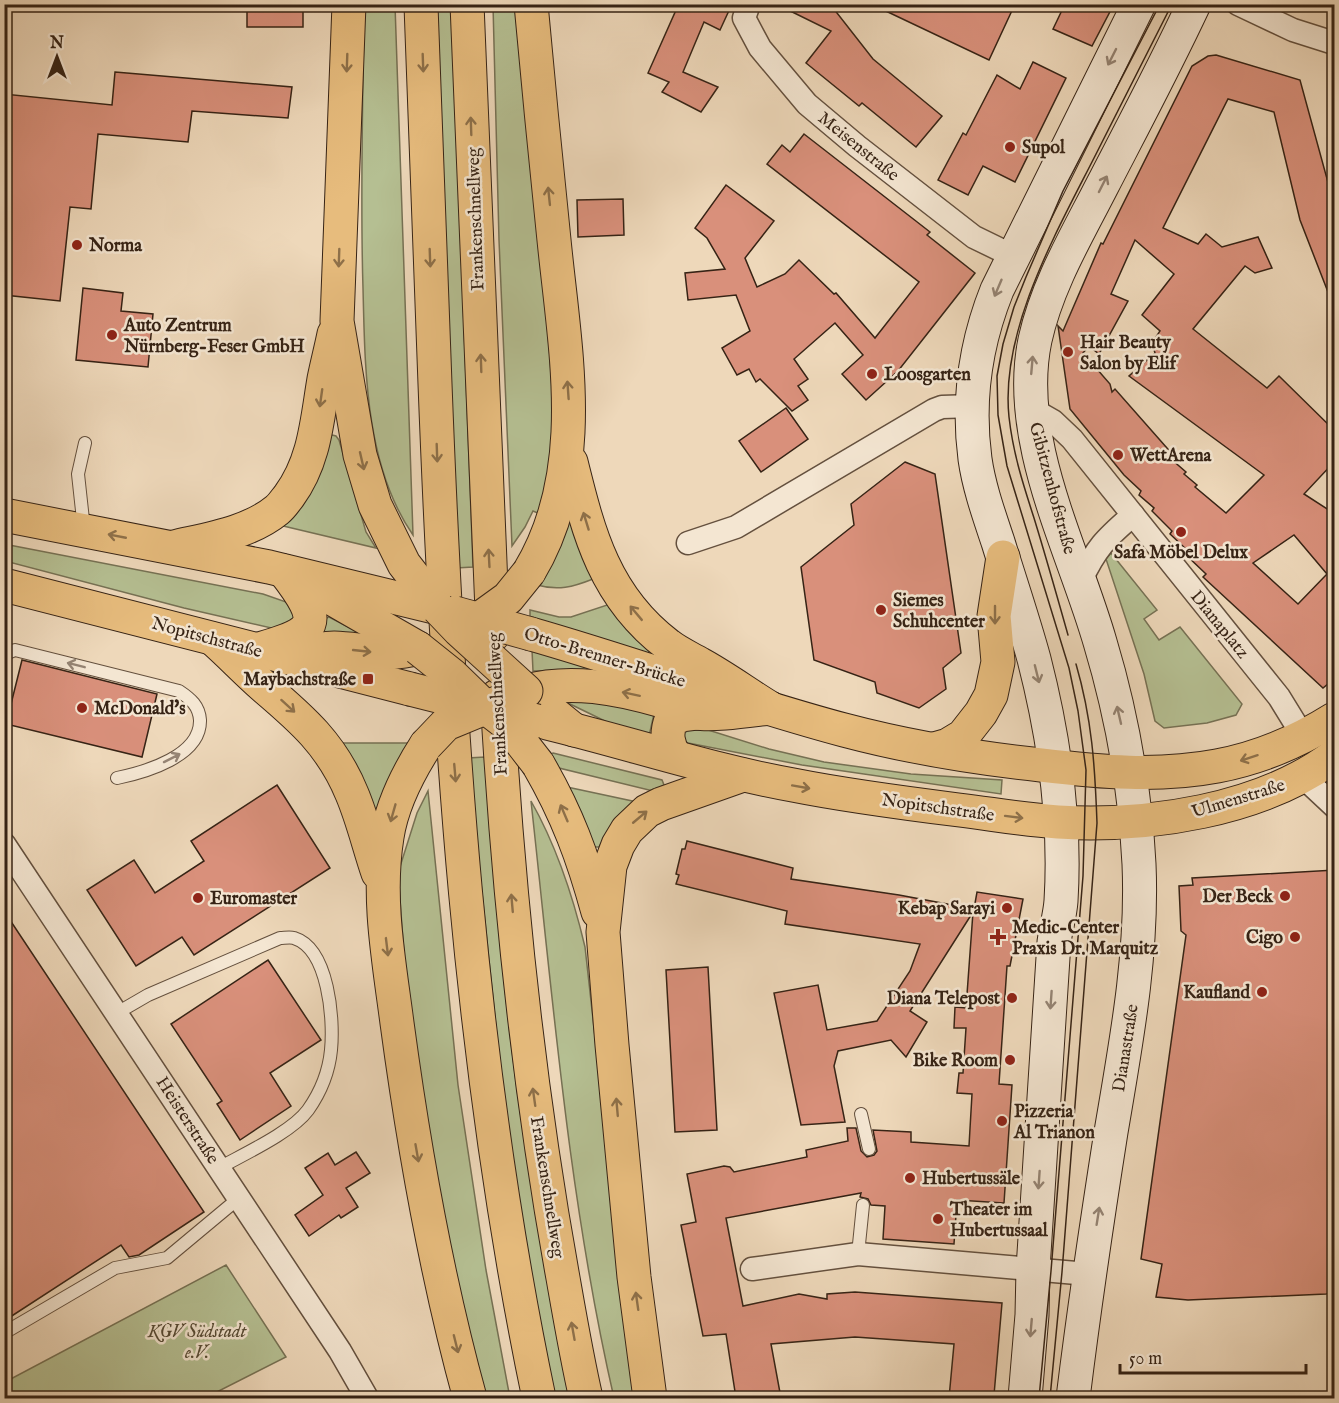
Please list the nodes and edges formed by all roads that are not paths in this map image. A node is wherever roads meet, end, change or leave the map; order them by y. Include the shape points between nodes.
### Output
1 (349, 4) edge
2 (421, 4) edge
3 (467, 4) edge
4 (531, 4) edge
5 (749, 4) edge
6 (1139, 4) edge
7 (1194, 4) edge
8 (1238, 4) edge
9 (1335, 43) edge
10 (1013, 256) junction
11 (337, 321) junction
12 (973, 406) junction
13 (1042, 415) junction
14 (85, 443) dead end
15 (568, 449) junction
16 (1132, 514) junction
17 (4, 515) edge
18 (84, 530) junction
19 (688, 543) dead end
20 (174, 547) junction
21 (1003, 557) junction
22 (284, 571) junction
23 (1080, 582) junction
24 (7, 588) edge
25 (459, 619) junction
26 (213, 639) junction
27 (411, 647) junction
28 (10, 652) dead end
29 (270, 654) junction
30 (533, 700) junction
31 (485, 707) junction
32 (770, 708) junction
33 (698, 713) junction
34 (1335, 719) edge
35 (1296, 724) junction
36 (933, 749) junction
37 (675, 756) junction
38 (1335, 756) edge
39 (1056, 767) junction
40 (1129, 772) junction
41 (743, 775) junction
42 (1303, 777) junction
43 (117, 778) dead end
44 (1335, 806) edge
45 (1135, 820) junction
46 (1060, 822) junction
47 (4, 844) edge
48 (383, 889) junction
49 (603, 932) junction
50 (117, 1013) junction
51 (861, 1114) dead end
52 (868, 1149) dead end
53 (219, 1168) junction
54 (239, 1198) junction
55 (863, 1204) dead end
56 (858, 1254) junction
57 (752, 1269) dead end
58 (1033, 1269) junction
59 (1088, 1274) junction
60 (4, 1333) edge
61 (367, 1398) edge
62 (470, 1398) edge
63 (539, 1398) edge
64 (586, 1398) edge
65 (650, 1398) edge
66 (1025, 1398) edge
67 (1073, 1398) edge

1 -> 11 main road
2 -> 63 main road via 442,564 465,899 503,1207
64 -> 3 main road, Frankenschnellweg via 551,1214 524,1024 503,798 489,563
15 -> 4 main road via 566,363
5 - 10 street, Meisenstraße via 744,18 760,48 807,104 974,237
6 -> 10 main road
13 -> 7 main road, Gibitzenhofstraße via 1032,359 1049,295
8 - 9 street via 1293,30
10 -> 12 main road via 981,333
11 -> 20 main road via 313,446 296,486 278,510 258,521
11 -> 25 main road via 366,477 385,527 404,564
12 - 19 street via 933,410 736,527
12 - 21 main road via 977,468
13 - 16 street, Dianaplatz via 1072,439
13 - 23 main road, Gibitzenhofstraße via 1045,472
14 - 18 lane via 78,474
15 - 25 main road, bridge via 555,517 529,572 508,598
32 -> 15 main road via 669,646 630,607 596,550
16 - 23 street via 1093,554
16 - 35 street, Dianaplatz
17 - 18 main road
20 -> 18 main road
20 - 22 main road
21 -> 36 main road via 994,616 998,662 987,704 971,728 956,741
21 -> 39 main road via 1040,683
22 - 25 main road, Otto-Brenner-Brücke via 405,599
22 - 27 main road
22 - 29 main road via 307,602 311,620 307,629
40 -> 23 main road, Gibitzenhofstraße via 1111,679
24 - 26 main road, Nopitschstraße
25 - 27 main road
25 - 30 main road, bridge
25 - 32 main road, Otto-Brenner-Brücke, bridge via 531,634
26 - 29 main road, Nopitschstraße
26 -> 48 main road via 299,716 335,760 355,801
29 -> 27 main road via 332,648 384,653
27 - 31 main road, bridge via 453,676
43 -> 28 lane via 151,768 189,747 200,728 199,712 192,700 179,692 15,650
29 - 31 main road, Nopitschstraße, bridge
30 - 31 main road, bridge
33 -> 30 main road via 597,687 562,684
30 - 37 main road via 574,730
31 -> 48 main road, bridge via 446,724 417,759 395,804 387,834
49 -> 31 main road, bridge via 581,854 557,797 507,724
32 - 33 main road
32 - 36 main road via 845,730
33 - 37 main road via 671,720 668,740
34 - 35 main road, Ulmenstraße
35 -> 40 main road, Ulmenstraße via 1263,753 1218,766
36 - 39 main road
37 - 41 main road
38 - 42 main road, Ulmenstraße
39 - 40 main road
39 - 46 main road
40 - 45 main road, Gibitzenhofstraße
41 -> 46 main road, Nopitschstraße via 866,798
49 -> 41 main road via 610,866 627,830 661,804
42 - 44 street
42 - 45 main road, Ulmenstraße via 1226,806
45 - 46 main road, Nopitschstraße
59 -> 45 main road, Dianastraße via 1137,954 1139,876
46 -> 58 main road via 1061,902 1054,942
47 - 50 street, Heisterstraße
48 -> 62 main road via 384,925 407,1095 428,1217
65 -> 49 main road via 630,1244
50 - 53 street, Heisterstraße
50 - 53 lane via 148,995 280,938 294,938 310,949 325,976 332,1019 331,1052 321,1087 307,1112 284,1131
51 - 52 lane
53 - 54 street, Heisterstraße
54 - 60 lane via 167,1258 115,1268
54 - 61 street, Heisterstraße via 354,1372
55 - 56 lane
56 - 57 street
56 - 58 street
58 - 59 street
58 -> 66 main road
59 - 67 main road, Dianastraße

